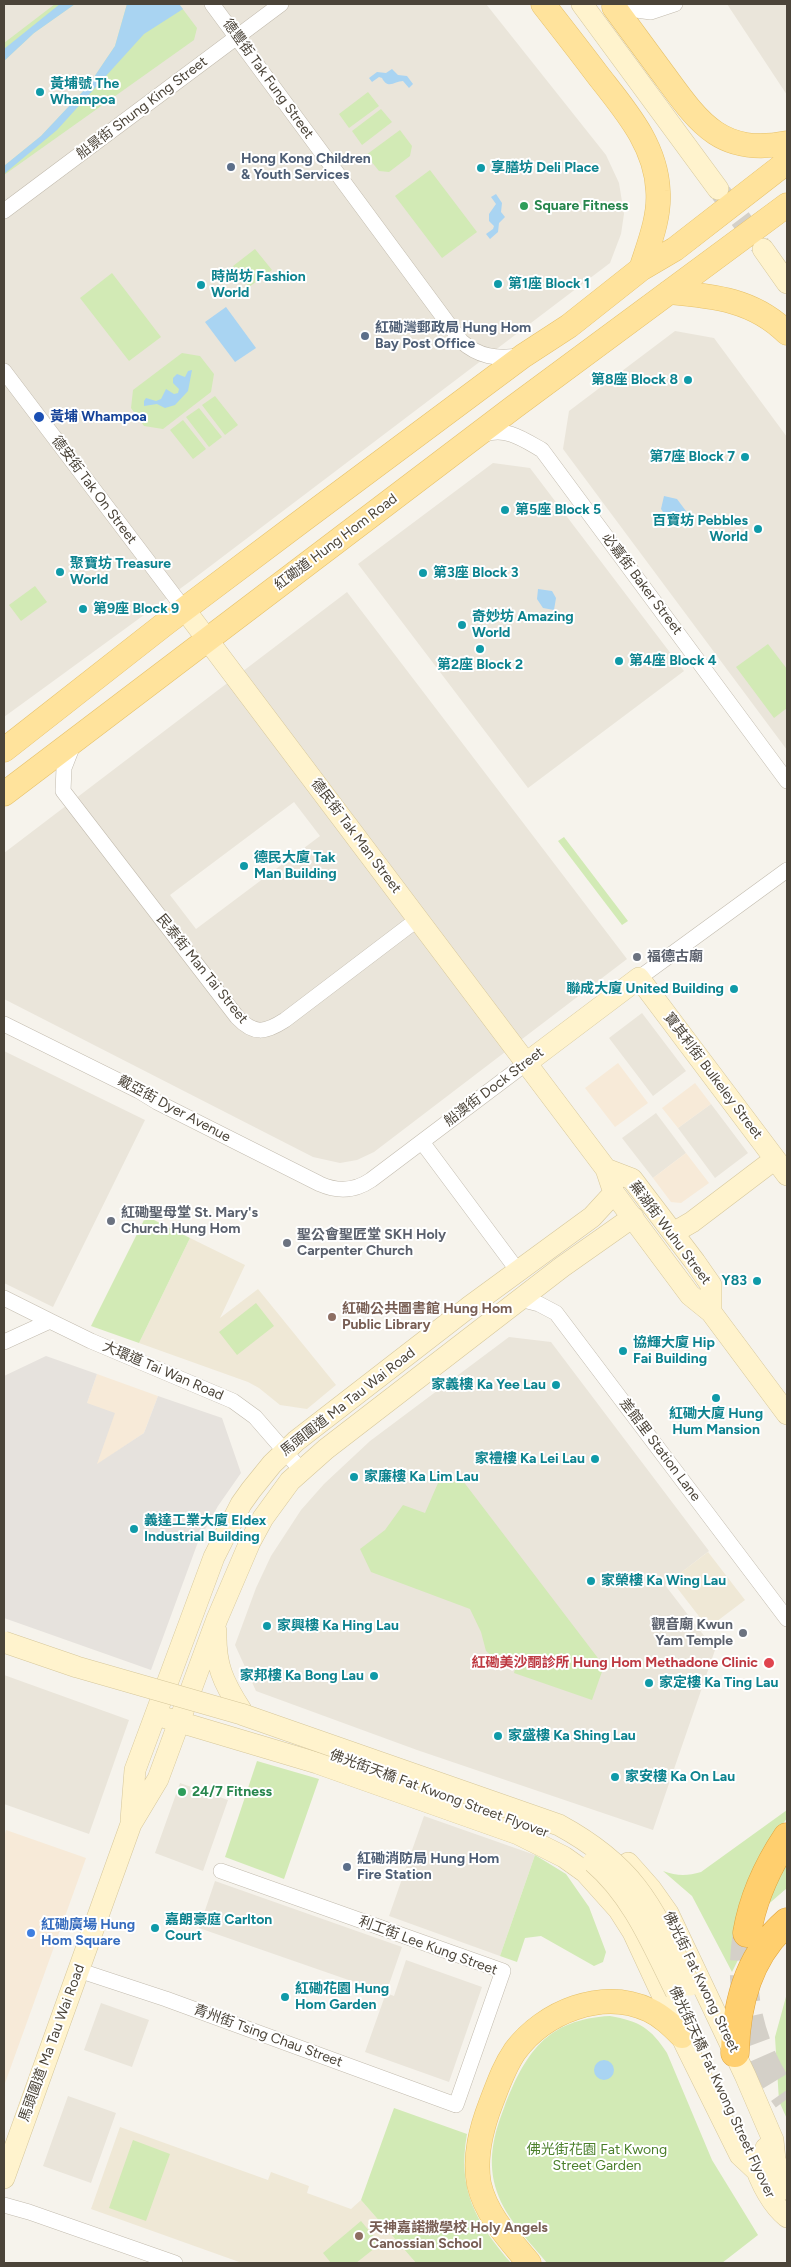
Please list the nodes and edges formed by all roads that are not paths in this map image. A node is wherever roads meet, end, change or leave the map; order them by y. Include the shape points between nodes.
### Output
1 (212, 4) edge
2 (281, 4) edge
3 (543, 4) edge
4 (582, 4) edge
5 (675, 4) edge
6 (613, 5) edge
7 (237, 38) junction
8 (787, 143) edge
9 (787, 162) edge
10 (718, 189) tunnel mouth
11 (787, 205) edge
12 (4, 211) edge
13 (763, 249) tunnel mouth
14 (641, 269) junction
15 (787, 283) edge
16 (669, 292) junction
17 (787, 333) edge
18 (523, 356) junction
19 (4, 370) edge
20 (472, 439) junction
21 (184, 610) junction
22 (207, 640) junction
23 (76, 739) junction
24 (4, 750) edge
25 (787, 781) edge
26 (4, 794) edge
27 (787, 870) edge
28 (418, 918) junction
29 (639, 978) junction
30 (4, 1024) edge
31 (525, 1064) junction
32 (422, 1142) junction
33 (781, 1167) edge
34 (606, 1169) junction
35 (346, 1190) joint
36 (614, 1193) junction
37 (592, 1217) junction
38 (633, 1217) junction
39 (673, 1233) junction
40 (518, 1271) junction
41 (4, 1298) edge
42 (520, 1299) junction
43 (711, 1312) junction
44 (50, 1321) junction
45 (4, 1342) edge
46 (786, 1411) edge
47 (284, 1452) junction
48 (301, 1470) junction
49 (782, 1600) edge
50 (787, 1619) edge
51 (217, 1620) junction
52 (4, 1643) edge
53 (4, 1653) edge
54 (163, 1692) junction
55 (188, 1696) junction
56 (241, 1710) junction
57 (155, 1715) junction
58 (179, 1722) junction
59 (131, 1824) junction
60 (787, 1837) edge
61 (221, 1871) dead end
62 (787, 1922) edge
63 (747, 1933) tunnel mouth
64 (78, 1970) junction
65 (683, 1988) junction
66 (682, 2036) junction
67 (735, 2053) junction
68 (456, 2105) joint
69 (766, 2165) junction
70 (4, 2178) edge
71 (787, 2189) edge
72 (4, 2205) edge
73 (787, 2217) edge
74 (175, 2263) edge
75 (529, 2263) edge

1 - 7 street, 德豐街 Tak Fung Street
2 - 7 street, 船景街 Shung King Street
3 - 14 main road via 645,140 654,165 658,191 657,217
4 - 10 main road
5 - 6 street via 652,12
6 - 8 main road via 695,117 716,134 744,145 766,147
7 - 12 street, 船景街 Shung King Street
7 - 18 street, 德豐街 Tak Fung Street via 461,342 472,351 496,358
9 - 14 main road via 675,249
11 - 16 main road, 紅磡道 Hung Hom Road
13 - 15 main road
14 - 18 main road via 569,326
16 - 17 main road via 714,296 740,304 766,316
16 - 20 main road, 紅磡道 Hung Hom Road
18 - 21 main road
19 - 21 street, 德安街 Tak On Street
20 - 22 main road, 紅磡道 Hung Hom Road
20 - 25 street, 必嘉街 Baker Street via 503,431 542,450
21 - 22 main road, 德民街 Tak Man Street
21 - 24 main road
22 - 23 main road, 紅磡道 Hung Hom Road
22 - 28 main road, 德民街 Tak Man Street
23 - 26 main road, 紅磡道 Hung Hom Road
23 - 28 street, 民泰街 Man Tai Street via 66,761 62,791 244,1025 261,1031 285,1020
27 - 29 street
28 - 31 main road, 德民街 Tak Man Street
29 - 31 main road, 船澳街 Dock Street
29 - 33 main road, 寶其利街 Bulkeley Street
30 - 35 street, 戴亞街 Dyer Avenue via 328,1188
31 - 32 street, 船澳街 Dock Street
31 - 34 main road, 蕪湖街 Wuhu Street
32 - 35 street, 船澳街 Dock Street via 364,1185
32 - 40 street
33 - 39 main road
34 - 36 main road, 蕪湖街 Wuhu Street
34 - 39 main road, 蕪湖街 Wuhu Street via 632,1179
36 - 37 main road, 馬頭圍道 Ma Tau Wai Road
36 - 38 main road, 蕪湖街 Wuhu Street
37 - 38 main road
37 - 40 main road, 馬頭圍道 Ma Tau Wai Road
38 - 39 main road
38 - 42 main road, 馬頭圍道 Ma Tau Wai Road
38 - 43 main road, 蕪湖街 Wuhu Street via 690,1295
39 - 43 main road, 蕪湖街 Wuhu Street via 711,1285
40 - 47 main road, 馬頭圍道 Ma Tau Wai Road
41 - 44 street, 大環道 Tai Wan Road
42 - 48 main road, 馬頭圍道 Ma Tau Wai Road
42 - 49 street, 差館里 Station Lane via 556,1313
43 - 46 main road, 蕪湖街 Wuhu Street
44 - 45 street
44 - 47 street, 大環道 Tai Wan Road via 233,1401 255,1417
47 - 48 street, 大環道 Tai Wan Road
47 - 54 main road, 馬頭圍道 Ma Tau Wai Road via 251,1490 227,1530
48 - 51 main road, 馬頭圍道 Ma Tau Wai Road via 263,1518
49 - 50 street, 差館里 Station Lane
51 - 55 main road, 馬頭圍道 Ma Tau Wai Road
51 - 56 main road via 220,1672
52 - 54 street via 127,1684
52 - 65 main road, 佛光街天橋 Fat Kwong Street Flyover, bridge via 248,1716 559,1825 595,1845 640,1889 656,1913
53 - 65 main road, 佛光街天橋 Fat Kwong Street Flyover, bridge via 77,1678 261,1731 551,1835 581,1852 616,1886
54 - 55 main road, 佛光街 Fat Kwong Street
54 - 57 main road, 馬頭圍道 Ma Tau Wai Road
55 - 56 main road, 佛光街 Fat Kwong Street
55 - 58 main road, 馬頭圍道 Ma Tau Wai Road
56 - 67 main road, 佛光街 Fat Kwong Street via 561,1820 608,1847 631,1866 668,1913
57 - 58 main road
57 - 59 main road, 馬頭圍道 Ma Tau Wai Road via 135,1770
58 - 59 main road, 馬頭圍道 Ma Tau Wai Road via 158,1779
58 - 66 main road via 317,1763 518,1834 564,1856 585,1872 619,1910 633,1932
59 - 64 main road, 馬頭圍道 Ma Tau Wai Road
60 - 63 highway via 761,1882
61 - 68 street, 利工街 Lee Kung Street via 503,1971
62 - 67 highway via 764,1948 747,1981 737,2016
64 - 68 street, 青州街 Tsing Chau Street
64 - 70 main road, 馬頭圍道 Ma Tau Wai Road
65 - 69 main road, 佛光街天橋 Fat Kwong Street Flyover via 763,2144
66 - 69 main road via 740,2155
66 - 75 main road via 651,2011 626,2003 604,2002 572,2009 548,2020 514,2052 502,2073 485,2119 478,2146 478,2169 488,2209
67 - 69 main road, 佛光街 Fat Kwong Street via 772,2140
69 - 71 main road, 佛光街天橋 Fat Kwong Street Flyover
69 - 73 main road, 佛光街天橋 Fat Kwong Street Flyover via 775,2207
72 - 74 street

